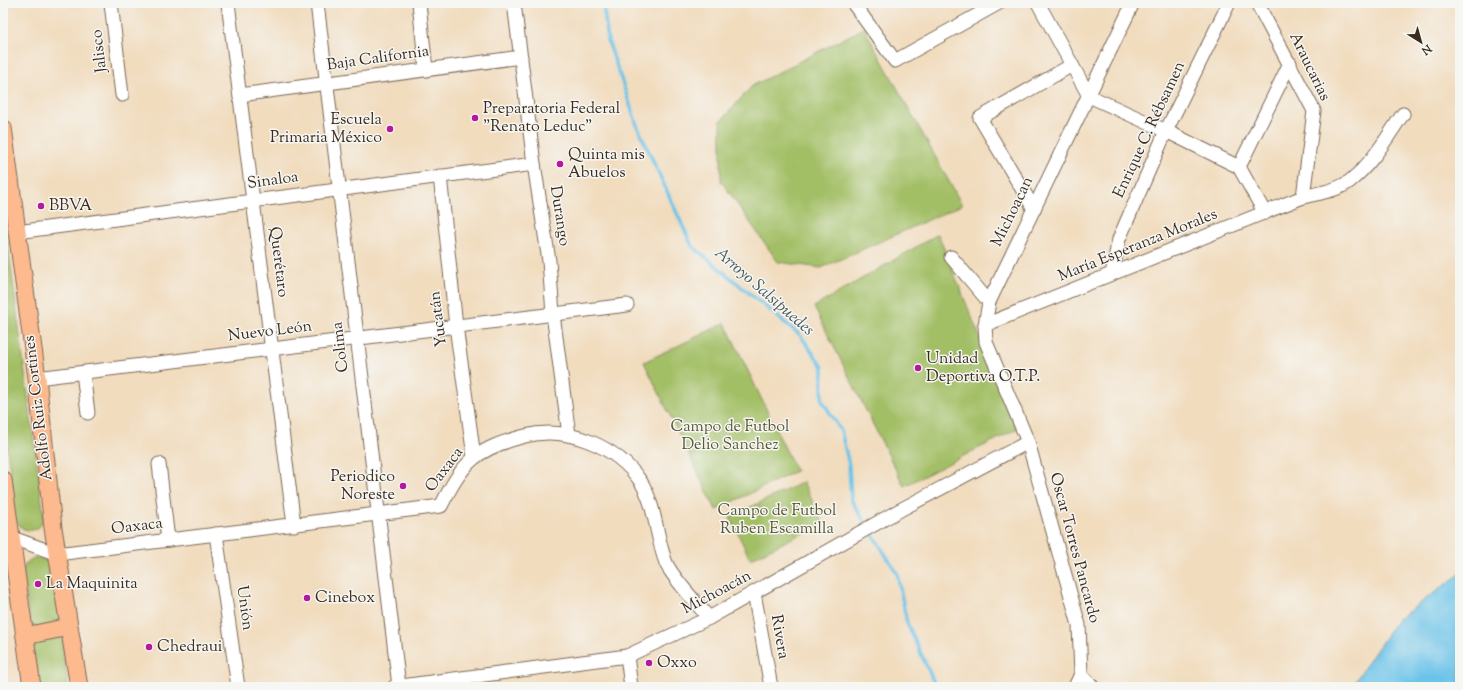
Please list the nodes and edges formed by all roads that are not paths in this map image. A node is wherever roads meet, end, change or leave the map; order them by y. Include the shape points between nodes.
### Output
1 (111, 3) edge
2 (228, 3) edge
3 (317, 3) edge
4 (419, 3) edge
5 (514, 3) edge
6 (853, 3) edge
7 (999, 3) edge
8 (1038, 3) edge
9 (1134, 3) edge
10 (1229, 3) edge
11 (1257, 3) edge
12 (521, 57) junction
13 (1290, 63) junction
14 (1072, 66) junction
15 (426, 70) junction
16 (326, 83) junction
17 (122, 95) dead end
18 (240, 95) junction
19 (1089, 96) junction
20 (1403, 114) dead end
21 (3, 128) edge
22 (1166, 131) junction
23 (534, 164) junction
24 (1239, 166) junction
25 (440, 176) junction
26 (339, 189) junction
27 (1303, 197) junction
28 (253, 200) junction
29 (1034, 209) junction
30 (1265, 212) junction
31 (17, 232) junction
32 (951, 257) dead end
33 (1112, 274) junction
34 (989, 302) junction
35 (627, 305) dead end
36 (553, 314) junction
37 (456, 326) junction
38 (985, 326) junction
39 (357, 338) junction
40 (272, 349) junction
41 (83, 373) junction
42 (37, 378) junction
43 (88, 414) dead end
44 (569, 435) junction
45 (1028, 442) junction
46 (474, 457) junction
47 (159, 464) dead end
48 (3, 480) edge
49 (378, 514) junction
50 (294, 524) junction
51 (216, 534) junction
52 (7, 538) edge
53 (168, 540) junction
54 (57, 554) junction
55 (8, 563) edge
56 (754, 593) junction
57 (709, 618) junction
58 (69, 627) junction
59 (25, 636) junction
60 (627, 656) junction
61 (1081, 674) junction
62 (486, 681) edge
63 (32, 687) edge
64 (79, 687) edge
65 (238, 687) edge
66 (396, 687) edge
67 (631, 687) edge
68 (771, 687) edge
69 (1075, 687) edge
70 (1093, 687) edge

1 - 17 street, Jalisco
2 - 18 street, Querétaro
3 - 16 street, Colima
4 - 15 street
5 - 12 street, Durango
6 - 7 street via 895,61
8 - 14 street
9 - 19 street, Michoacan
10 - 22 street, Enrique C. Rébsamen
11 - 13 street, Araucarias
12 - 15 street, Baja California
12 - 23 street, Durango
13 - 24 street
13 - 27 street, Araucarias via 1314,111
14 - 19 street
14 - 29 street via 980,118
15 - 16 street, Baja California
16 - 18 street, Baja California
16 - 26 street, Colima
18 - 28 street, Querétaro
19 - 22 street
19 - 29 street, Michoacan
20 - 27 street, María Esperanza Morales via 1375,155 1349,182
21 - 31 main road, Adolfo Ruiz Cortines
22 - 24 street
22 - 33 street, Enrique C. Rébsamen via 1118,239
23 - 25 street, Sinaloa
23 - 36 street, Durango via 549,261
24 - 30 street
25 - 26 street, Sinaloa
25 - 37 street, Yucatán
26 - 28 street, Sinaloa
26 - 39 street, Colima
27 - 30 street, María Esperanza Morales
28 - 31 street, Sinaloa
28 - 40 street, Querétaro
29 - 34 street, Michoacan
30 - 33 street, María Esperanza Morales
31 - 42 main road, Adolfo Ruiz Cortines
32 - 34 street
33 - 38 street, María Esperanza Morales
34 - 38 street, Michoacan
35 - 36 street, Nuevo León
36 - 37 street, Nuevo León
36 - 44 street, Durango
37 - 39 street, Nuevo León
37 - 46 street, Yucatán
38 - 45 street, Michoacan via 986,342
39 - 40 street, Nuevo León
39 - 49 street, Colima
40 - 41 street, Nuevo León
40 - 50 street, Querétaro
41 - 42 street, Nuevo León
41 - 43 street
42 - 54 main road, Adolfo Ruiz Cortines
44 - 46 street, Oaxaca via 538,432 490,446
44 - 57 street, Oaxaca via 598,445 622,459 641,483 654,516 667,564
45 - 56 street, Michoacán via 900,510
45 - 61 street, Oscar Torres Pancardo via 1079,625
46 - 49 street, Oaxaca via 454,481 441,506
47 - 53 street
48 - 52 main road
49 - 50 street, Oaxaca
49 - 66 street, Colima
50 - 51 street, Oaxaca
51 - 53 street, Oaxaca
51 - 65 street, Unión
52 - 54 street
52 - 55 main road
53 - 54 street, Oaxaca
54 - 58 main road, Adolfo Ruiz Cortines
55 - 59 main road
56 - 57 street, Michoacán
56 - 68 street, Rivera
57 - 60 street, Michoacán
58 - 59 main road
58 - 64 main road, Adolfo Ruiz Cortines
59 - 63 main road
60 - 62 street, Michoacán
60 - 67 street
61 - 69 street, Oscar Torres Pancardo
61 - 70 street
62 - 66 street, Michoacán

